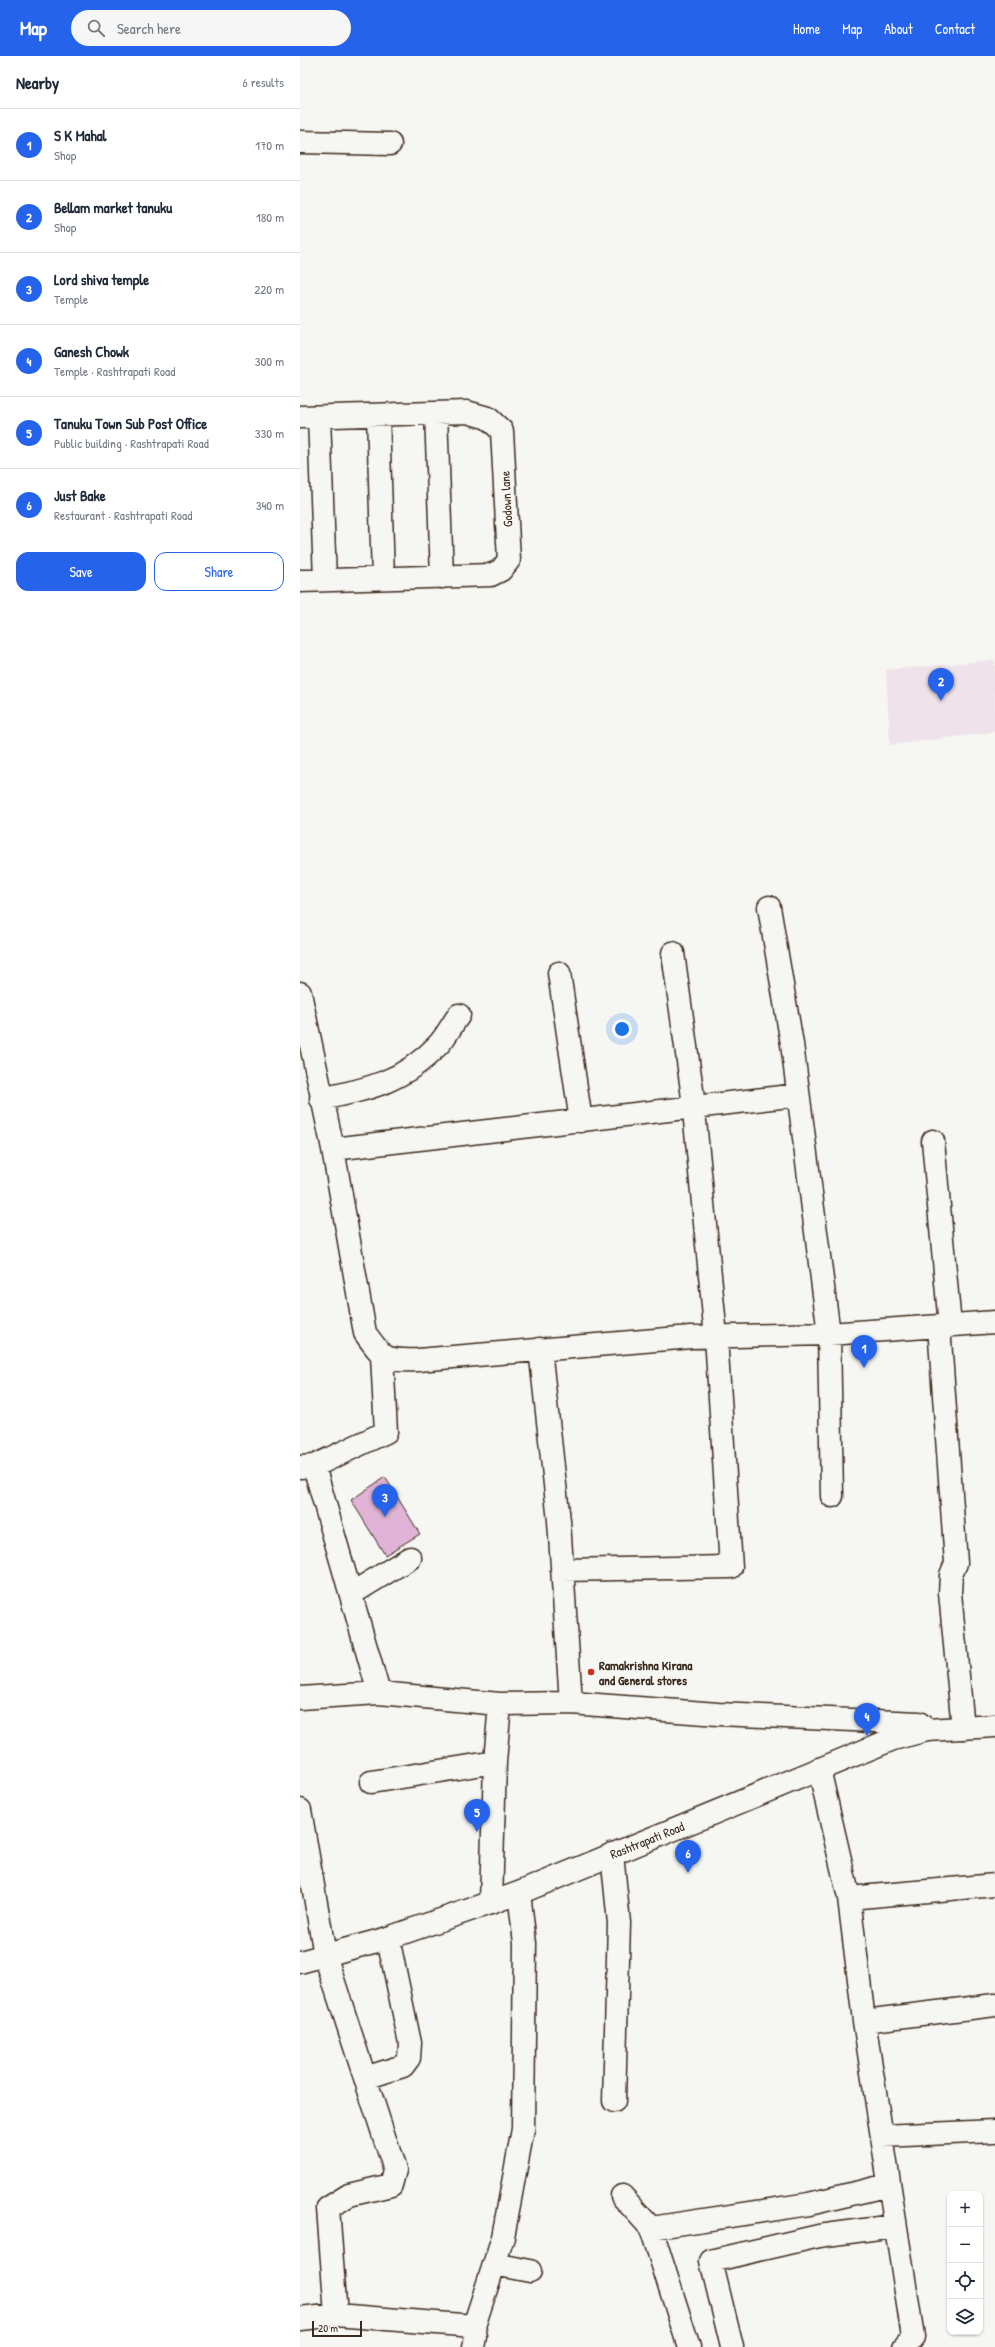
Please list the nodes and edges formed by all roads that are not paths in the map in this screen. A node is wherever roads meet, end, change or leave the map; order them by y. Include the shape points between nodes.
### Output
1 (300, 142) edge
2 (390, 144) dead end
3 (436, 413) junction
4 (378, 415) junction
5 (310, 417) edge
6 (442, 577) junction
7 (383, 578) junction
8 (325, 580) junction
9 (300, 581) edge
10 (768, 907) dead end
11 (673, 953) dead end
12 (559, 973) dead end
13 (300, 993) edge
14 (459, 1015) dead end
15 (798, 1095) junction
16 (321, 1099) junction
17 (693, 1108) junction
18 (581, 1120) junction
19 (933, 1141) dead end
20 (333, 1149) junction
21 (995, 1322) edge
22 (944, 1326) junction
23 (829, 1334) junction
24 (716, 1337) junction
25 (540, 1349) junction
26 (382, 1356) junction
27 (307, 1467) edge
28 (832, 1496) dead end
29 (410, 1558) dead end
30 (562, 1570) junction
31 (351, 1594) junction
32 (379, 1693) junction
33 (300, 1698) edge
34 (571, 1702) junction
35 (500, 1704) junction
36 (995, 1726) edge
37 (963, 1728) junction
38 (927, 1730) junction
39 (495, 1762) junction
40 (819, 1769) junction
41 (371, 1782) dead end
42 (300, 1810) edge
43 (612, 1854) junction
44 (995, 1885) edge
45 (519, 1893) junction
46 (849, 1898) junction
47 (491, 1903) junction
48 (388, 1938) junction
49 (325, 1955) junction
50 (300, 1962) edge
51 (995, 2005) edge
52 (864, 2021) junction
53 (365, 2078) junction
54 (614, 2101) dead end
55 (995, 2131) edge
56 (882, 2136) junction
57 (889, 2185) junction
58 (622, 2196) dead end
59 (894, 2226) junction
60 (651, 2228) junction
61 (494, 2264) junction
62 (530, 2271) dead end
63 (336, 2315) junction
64 (300, 2319) edge
65 (474, 2336) edge
66 (911, 2344) edge
67 (689, 2347) edge
68 (732, 2347) edge

1 - 2 street
3 - 4 street, Godown lane
3 - 6 street
3 - 6 street, Godown lane via 467,412 488,418 502,431 509,560 501,570 491,575
4 - 5 street, Godown lane
4 - 7 street
5 - 8 street
6 - 7 street, Godown lane
7 - 8 street, Godown lane
8 - 9 street, Godown lane
10 - 15 street
11 - 17 street
12 - 18 street
13 - 16 street
14 - 16 street via 439,1044 404,1074 370,1089
15 - 17 street
15 - 23 street
16 - 20 street
17 - 18 street
17 - 24 street
18 - 20 street
19 - 22 street
20 - 26 street via 365,1333
21 - 22 street
22 - 23 street
22 - 37 street via 956,1563 951,1575 950,1593
23 - 24 street
23 - 28 street
24 - 25 street
24 - 30 street via 731,1567
25 - 26 street via 396,1361
25 - 30 street
26 - 27 street via 386,1432
27 - 31 street
29 - 31 street
30 - 34 street
31 - 32 street
32 - 33 street
32 - 35 street
34 - 35 street
34 - 38 street via 718,1714 919,1723
35 - 39 street
36 - 37 street, Rashtrapati Road
37 - 38 street, Rashtrapati Road
38 - 40 street, Rashtrapati Road via 893,1739
39 - 41 street
39 - 47 street
40 - 43 street, Rashtrapati Road
40 - 46 street
42 - 49 street
43 - 45 street, Rashtrapati Road
43 - 54 street via 619,1923
44 - 46 street
45 - 47 street, Rashtrapati Road
45 - 61 street via 525,1943 523,2129 503,2237
46 - 52 street
47 - 48 street, Rashtrapati Road
48 - 49 street, Rashtrapati Road
48 - 53 street via 410,2043 410,2058 403,2066
49 - 50 street, Rashtrapati Road
49 - 53 street
51 - 52 street
52 - 56 street
53 - 63 street via 395,2170 391,2185 349,2195 328,2208
55 - 56 street
56 - 57 street
57 - 59 street
57 - 60 street via 809,2204
58 - 60 street
59 - 66 street
59 - 68 street via 820,2236 711,2261
60 - 67 street
61 - 62 street
61 - 65 street
63 - 64 street
63 - 65 street

